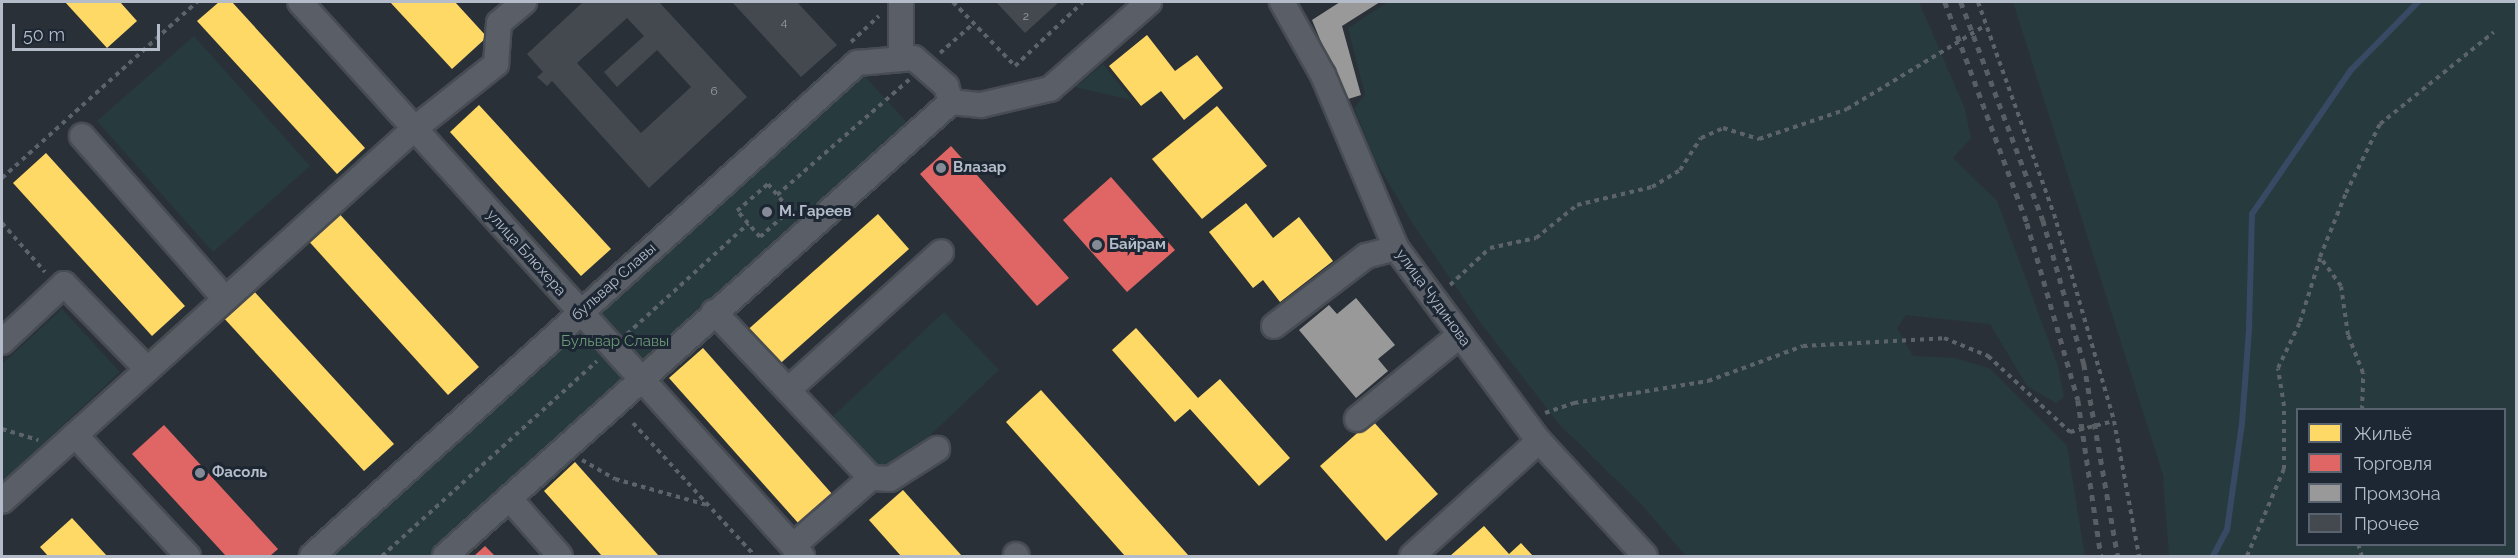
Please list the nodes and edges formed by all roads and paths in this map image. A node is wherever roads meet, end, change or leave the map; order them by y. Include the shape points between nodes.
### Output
1 (198, 2) edge
2 (300, 2) edge
3 (524, 2) edge
4 (901, 2) edge
5 (953, 2) edge
6 (1083, 2) edge
7 (1149, 2) edge
8 (1282, 2) edge
9 (1978, 2) edge
10 (974, 23) junction
11 (1986, 25) junction
12 (2494, 32) dead end
13 (901, 56) junction
14 (925, 66) junction
15 (951, 102) junction
16 (414, 129) junction
17 (82, 135) dead end
18 (2, 178) edge
19 (777, 195) junction
20 (2, 223) edge
21 (748, 224) junction
22 (1396, 248) junction
23 (941, 252) dead end
24 (2320, 257) junction
25 (60, 288) junction
26 (225, 299) junction
27 (1434, 300) junction
28 (580, 312) junction
29 (714, 312) junction
30 (1274, 326) dead end
31 (1460, 335) junction
32 (2, 342) edge
33 (612, 348) junction
34 (147, 369) junction
35 (639, 378) junction
36 (788, 390) junction
37 (2362, 408) edge
38 (1357, 419) dead end
39 (1524, 421) junction
40 (2114, 422) junction
41 (633, 423) dead end
42 (2, 429) edge
43 (68, 441) junction
44 (1539, 441) junction
45 (937, 449) dead end
46 (579, 458) dead end
47 (871, 478) junction
48 (508, 498) junction
49 (2, 501) edge
50 (709, 506) junction
51 (798, 551) edge
52 (188, 556) edge
53 (312, 556) edge
54 (382, 556) edge
55 (445, 556) edge
56 (560, 556) edge
57 (755, 556) edge
58 (1412, 556) edge
59 (1645, 556) edge
60 (2139, 556) edge
61 (2247, 556) edge

1 - 18 path
2 - 16 street, улица Блюхера
3 - 16 street via 500,23 496,64
4 - 13 street
5 - 10 path
6 - 10 path via 1015,66
7 - 15 street via 1050,89 981,105
8 - 22 street, улица Чудинова via 1323,75
9 - 11 path
10 - 14 path
11 - 27 path via 1846,109 1759,139 1723,128 1701,138 1680,170 1671,176 1623,196 1577,205 1536,238 1490,248
11 - 40 path via 2054,214
12 - 24 path via 2380,124
13 - 14 street via 914,58
13 - 28 street, бульвар Славы via 857,63
14 - 15 street via 946,86
14 - 19 path
15 - 29 street
16 - 26 street
16 - 28 street, улица Блюхера
17 - 26 street
19 - 21 path via 768,184 737,211
19 - 21 path via 790,210 760,237
20 - 25 path
21 - 33 path
22 - 27 street, улица Чудинова
22 - 30 street via 1366,256
23 - 36 street
24 - 37 path via 2341,286 2348,335 2363,373
24 - 61 path via 2300,322 2278,368 2284,406 2284,470
25 - 32 street
25 - 34 street via 64,284
26 - 34 street
27 - 31 street, улица Чудинова
28 - 33 street, улица Блюхера
28 - 53 street, бульвар Славы
29 - 35 street
29 - 36 street
31 - 38 street
31 - 39 street, улица Чудинова
33 - 35 street, улица Блюхера
33 - 54 path
34 - 43 street
35 - 48 street
35 - 51 street, улица Блюхера
36 - 47 street
39 - 40 path via 1574,403 1708,381 1803,346 1944,338 1988,356 2070,432
39 - 44 street, улица Чудинова
40 - 60 path
41 - 50 path
42 - 43 path
43 - 49 street
43 - 52 street
44 - 58 street
44 - 59 street, улица Чудинова
45 - 47 street via 890,479
46 - 50 path via 615,479
47 - 51 street
48 - 55 street
48 - 56 street
50 - 57 path

